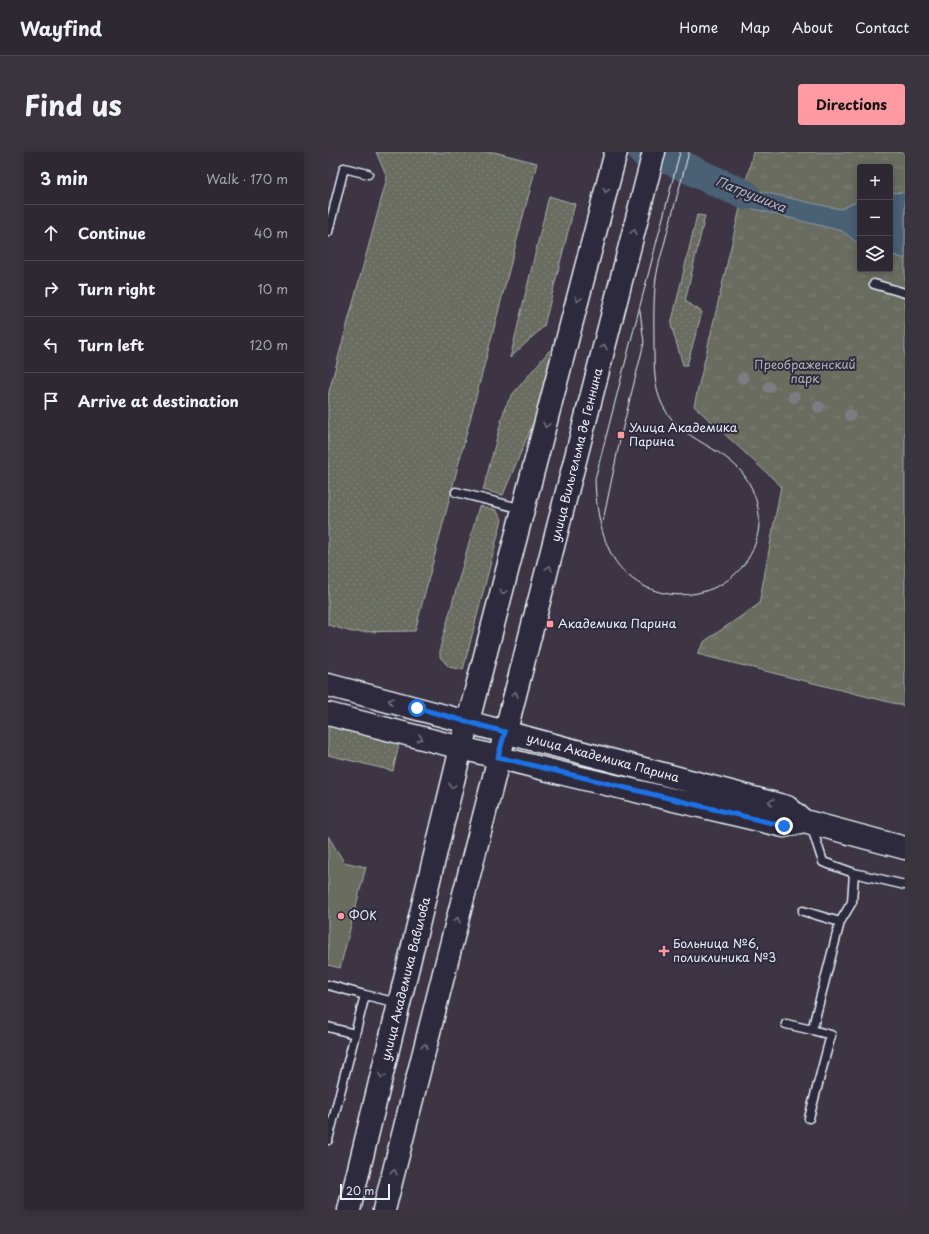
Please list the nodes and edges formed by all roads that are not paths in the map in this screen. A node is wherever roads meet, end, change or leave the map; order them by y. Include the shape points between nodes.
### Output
1 (616, 152) edge
2 (654, 152) edge
3 (368, 174) dead end
4 (332, 202) edge
5 (328, 232) edge
6 (874, 284) dead end
7 (905, 293) edge
8 (456, 492) dead end
9 (524, 509) junction
10 (328, 685) edge
11 (328, 714) edge
12 (469, 722) junction
13 (505, 732) junction
14 (461, 748) junction
15 (498, 757) junction
16 (807, 822) junction
17 (905, 848) edge
18 (854, 873) junction
19 (905, 885) edge
20 (803, 912) dead end
21 (840, 922) junction
22 (328, 985) edge
23 (365, 995) junction
24 (400, 1004) junction
25 (786, 1024) dead end
26 (328, 1027) edge
27 (812, 1030) junction
28 (355, 1034) junction
29 (809, 1118) dead end
30 (328, 1140) edge
31 (348, 1210) edge
32 (384, 1210) edge

1 -> 9 street
13 -> 2 street, улица Вильгельма де Геннина
3 - 4 lane via 344,168
4 - 5 lane
6 - 7 lane
8 - 9 lane
9 -> 12 street
12 -> 10 street, улица Академика Парина
11 -> 14 street, улица Академика Парина
12 - 13 street, улица Академика Парина
12 - 14 street
13 - 15 street, улица Вильгельма де Геннина
16 -> 13 street, улица Академика Парина via 786,807
14 - 15 street, улица Академика Парина
14 -> 24 street, улица Академика Вавилова
15 - 16 street, улица Академика Парина via 784,826
32 -> 15 street
16 - 17 street, улица Академика Парина
16 - 18 lane via 823,862
18 - 19 lane
18 - 21 lane via 852,902
20 - 21 lane
21 - 27 lane
22 - 23 lane
23 - 24 lane
23 - 28 lane
24 -> 31 street, улица Академика Вавилова
25 - 27 lane
26 - 28 lane
27 - 29 lane via 831,1035
28 - 30 lane

